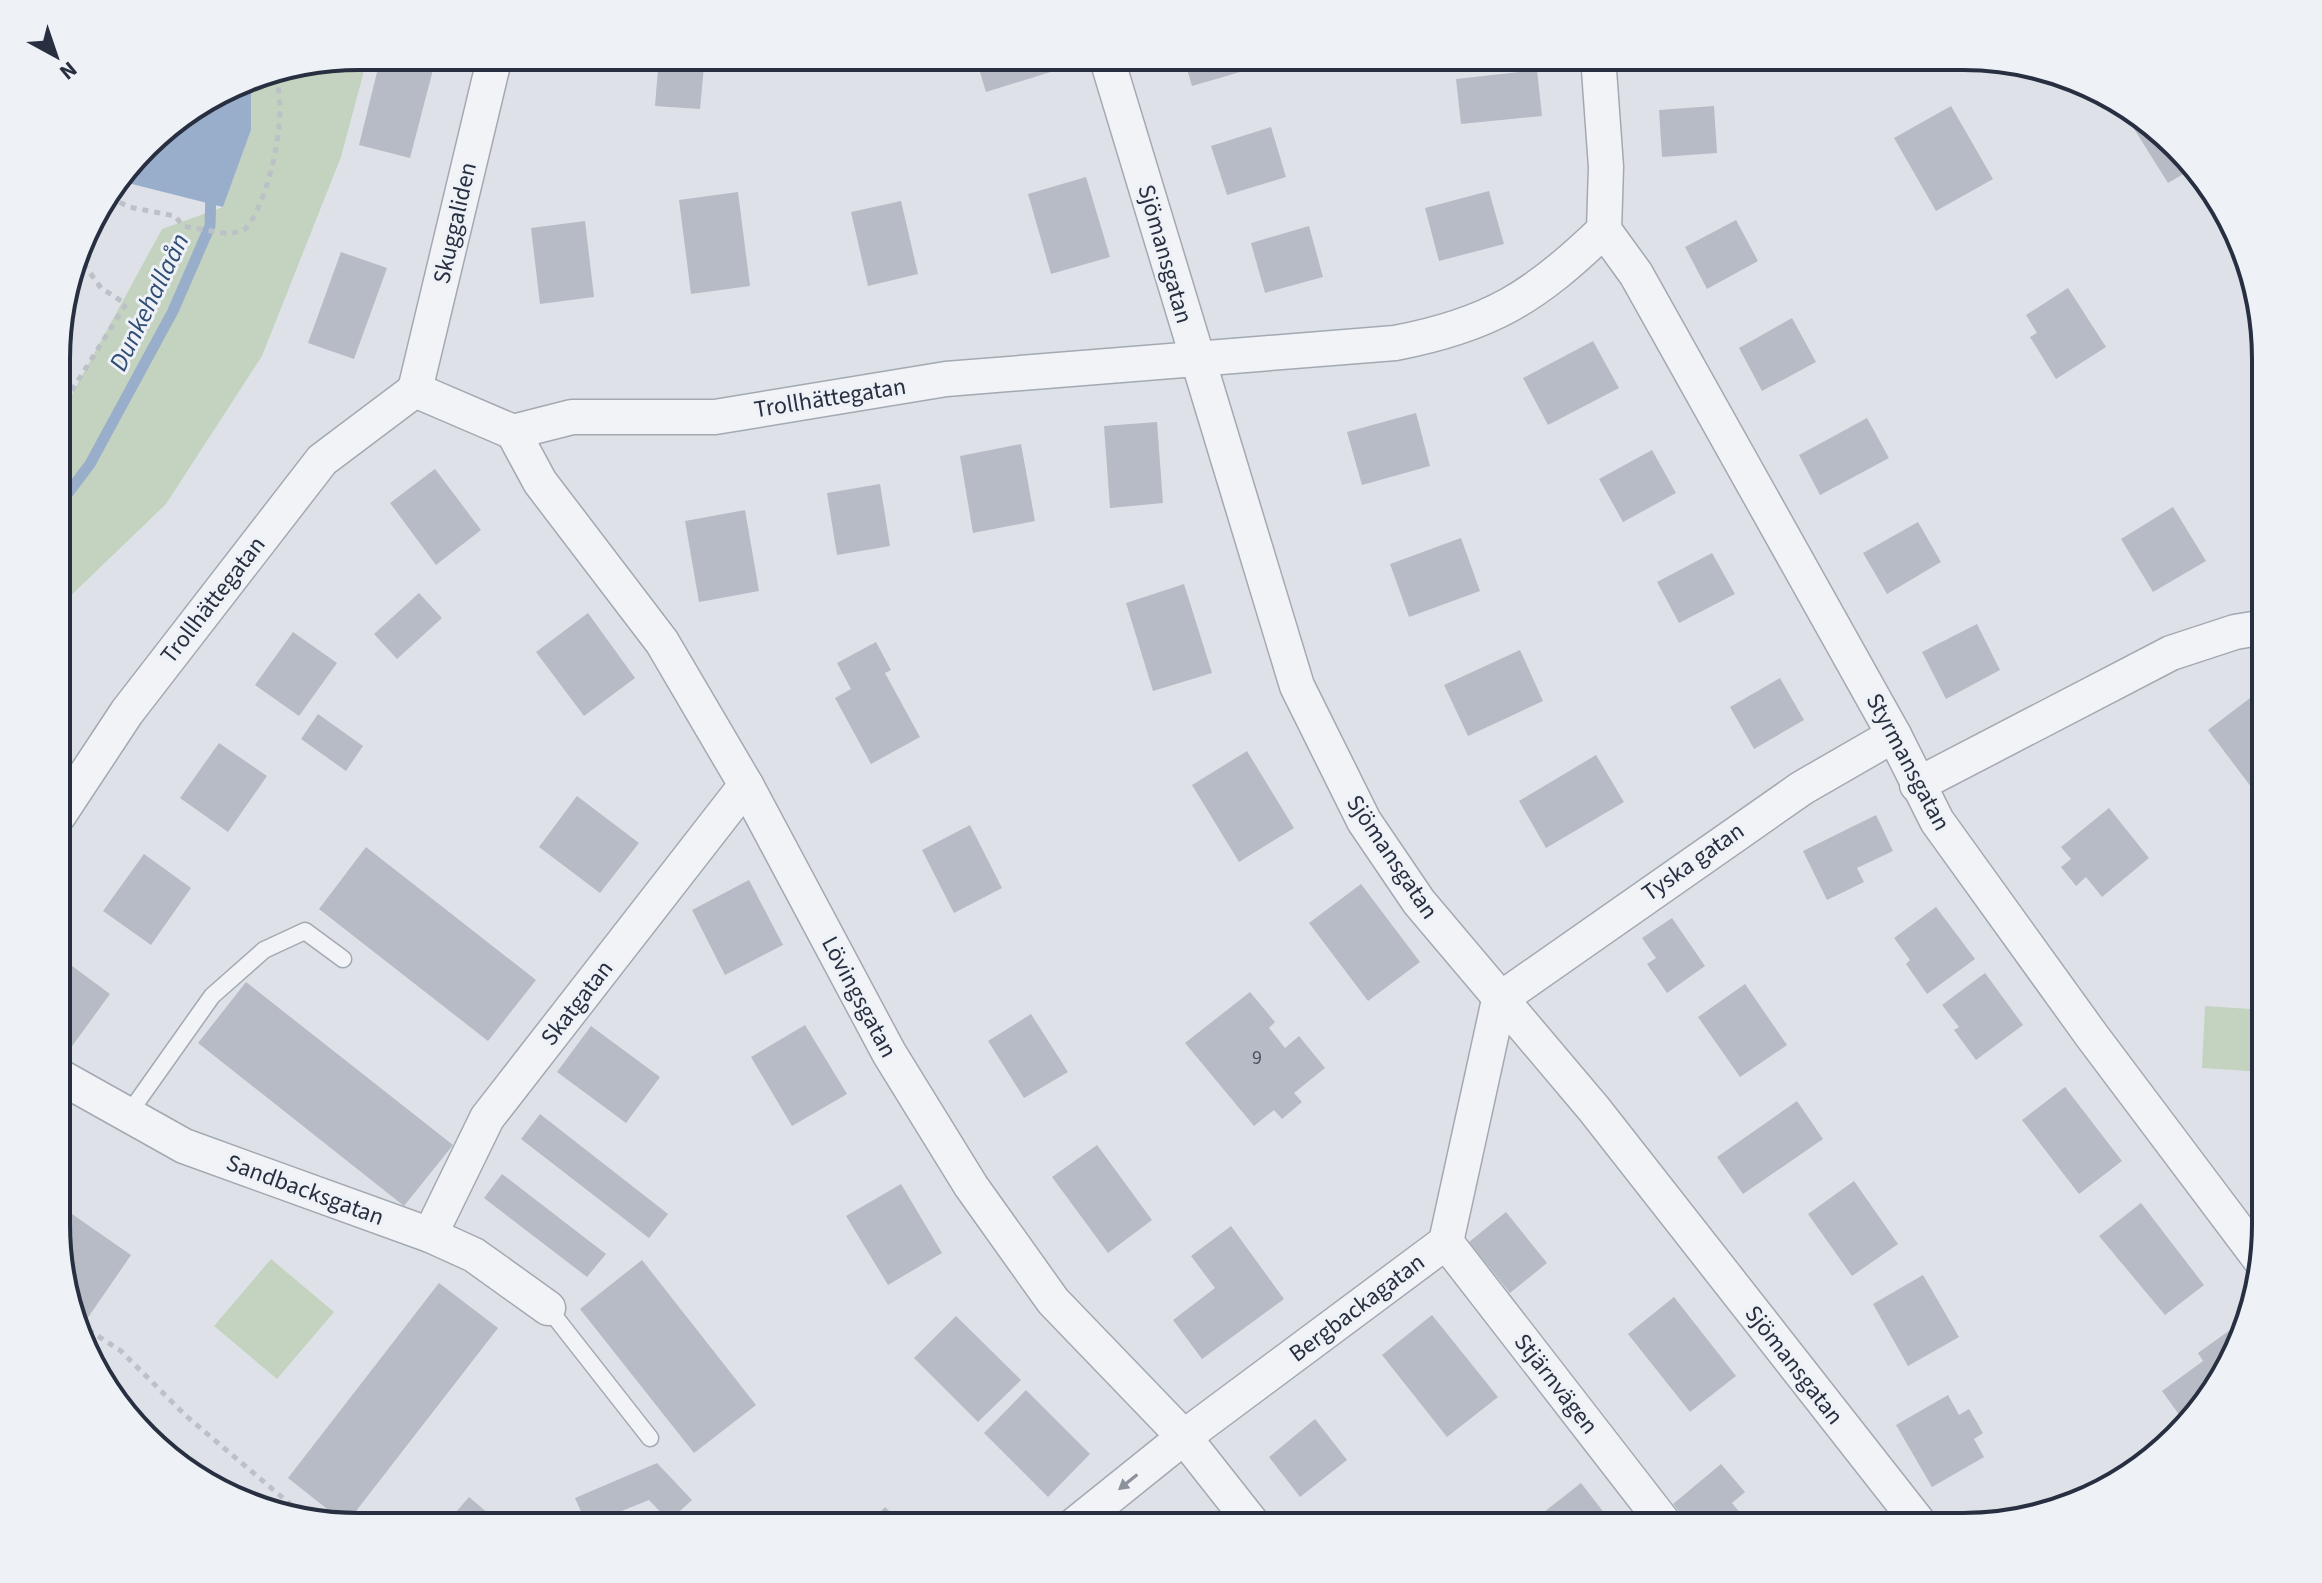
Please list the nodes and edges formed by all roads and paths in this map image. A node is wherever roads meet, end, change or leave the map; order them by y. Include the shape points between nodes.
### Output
1 (492, 70) edge
2 (1110, 70) edge
3 (1599, 70) edge
4 (278, 82) edge
5 (117, 201) edge
6 (1604, 230) junction
7 (85, 266) edge
8 (1195, 357) junction
9 (415, 390) junction
10 (70, 393) edge
11 (513, 432) junction
12 (2252, 629) edge
13 (1894, 735) junction
14 (746, 785) junction
15 (1917, 785) junction
16 (70, 798) edge
17 (343, 959) dead end
18 (1499, 1000) junction
19 (70, 1082) edge
20 (127, 1116) junction
21 (430, 1235) junction
22 (1446, 1242) junction
23 (2251, 1247) edge
24 (548, 1308) joint
25 (90, 1331) edge
26 (1184, 1437) junction
27 (650, 1438) dead end
28 (291, 1504) edge
29 (1089, 1513) edge
30 (1244, 1513) edge
31 (1656, 1513) edge
32 (1911, 1513) edge

1 - 9 street, Skuggaliden
2 - 8 street, Sjömansgatan
3 - 6 street
4 - 5 path via 280,113 259,209 244,230 229,234 183,226 175,216
6 - 8 street, Trollhättegatan via 1540,287 1450,333 1395,343
6 - 13 street, Styrmansgatan via 1636,274
7 - 10 path via 101,288 126,304
8 - 11 street, Trollhättegatan via 946,379 715,417 572,417
8 - 18 street, Sjömansgatan via 1293,671 1331,758 1364,821 1419,902
9 - 11 street
9 - 16 street, Trollhättegatan via 322,460 127,712
11 - 14 street, Lövingsgatan via 540,482 662,642
12 - 15 street via 2171,653
13 - 15 street, Styrmansgatan
13 - 18 street, Tyska gatan via 1802,788
14 - 21 street, Skatgatan via 487,1118
14 - 26 street, Lövingsgatan via 889,1053 971,1186 1053,1301
15 - 23 street, Styrmansgatan via 1937,821 2083,1024
17 - 20 lane via 305,931 264,950 212,996
18 - 22 street, Bergbackagatan
18 - 32 street, Sjömansgatan via 1594,1109
19 - 20 street, Sandbacksgatan
20 - 21 street, Sandbacksgatan via 184,1146
21 - 24 street, Sandbacksgatan via 474,1255
22 - 26 street, Bergbackagatan
22 - 31 street, Stjärnvägen
24 - 27 lane
25 - 28 path via 121,1351 185,1415
26 -> 29 street, Bergbackagatan
26 - 30 street, Lövingsgatan

